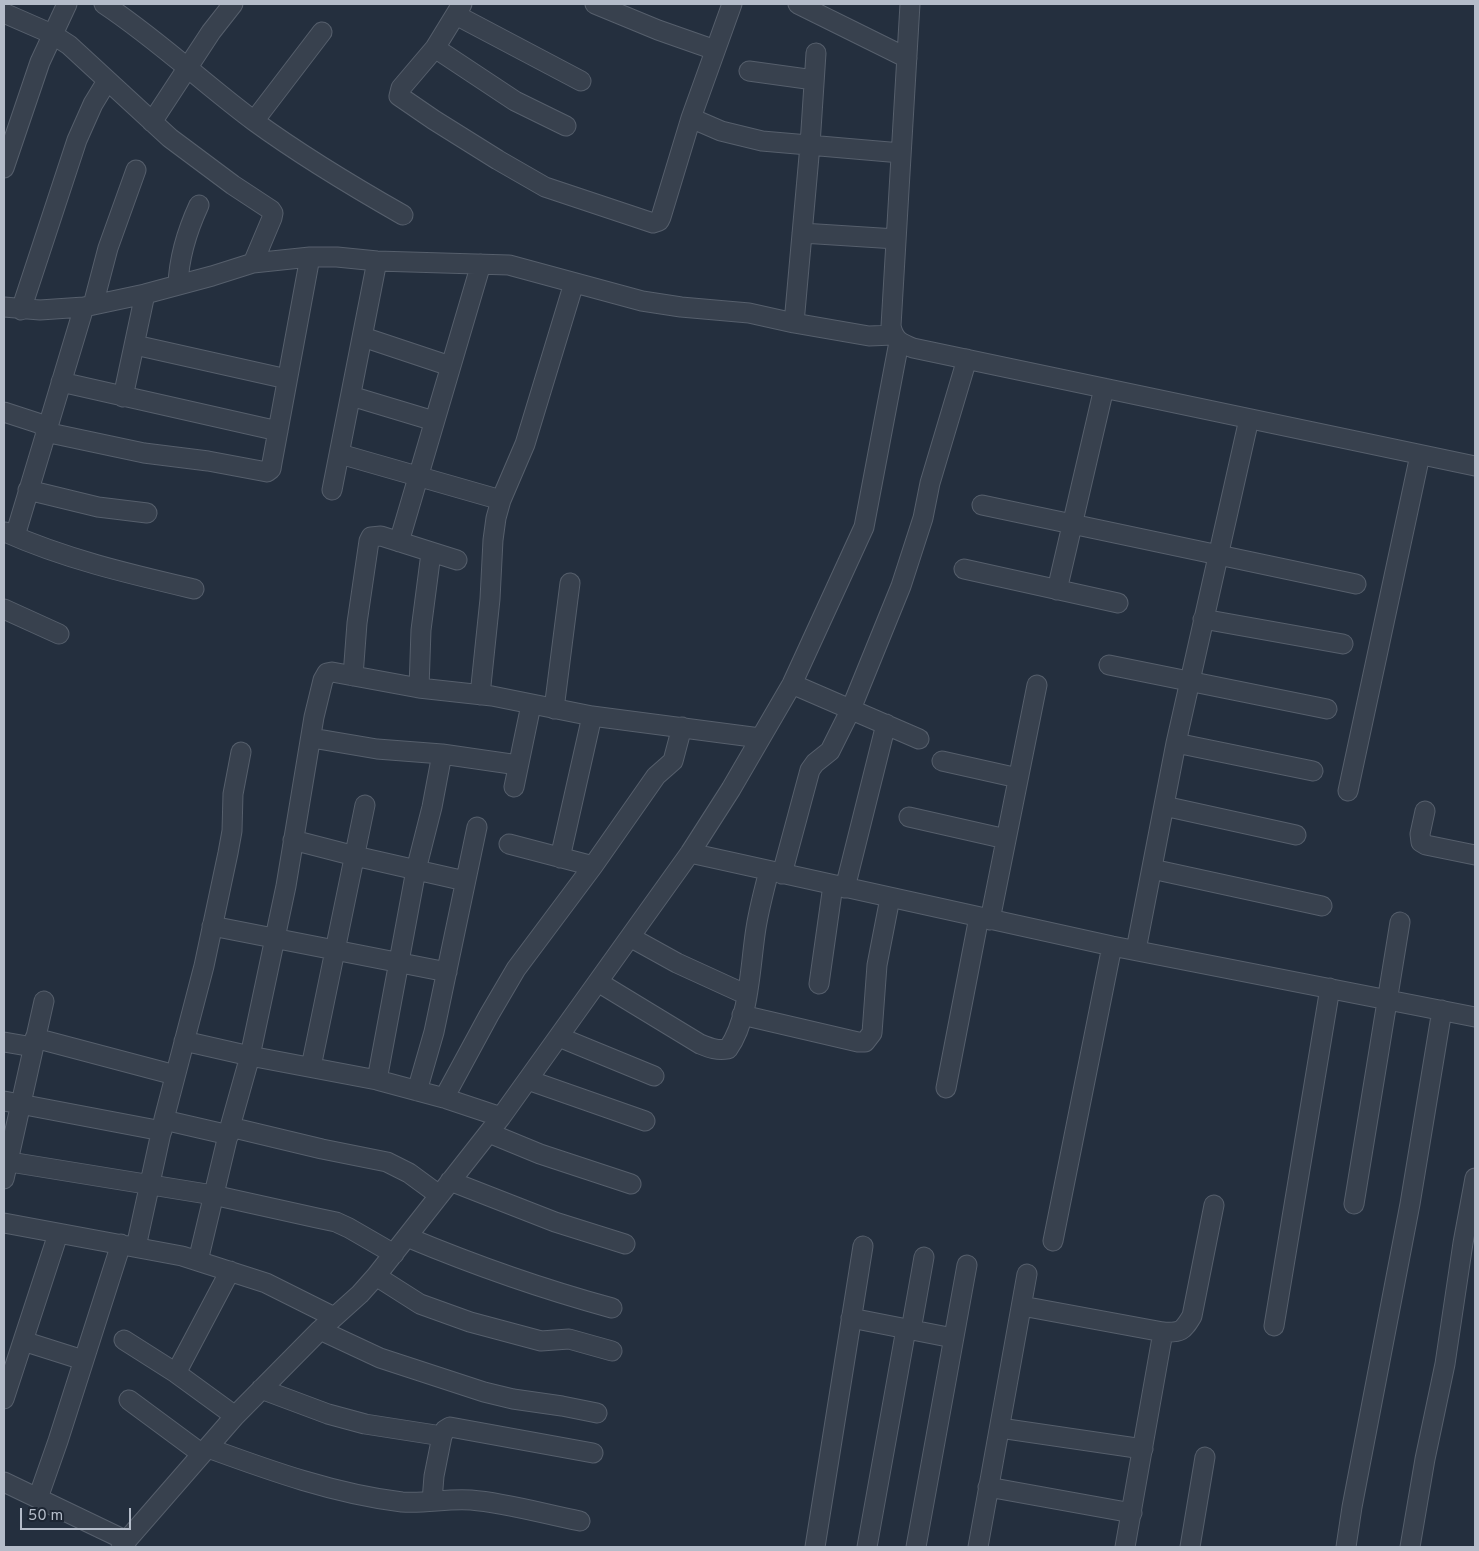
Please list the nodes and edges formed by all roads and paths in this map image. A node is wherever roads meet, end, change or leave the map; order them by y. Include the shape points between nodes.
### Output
1 (67, 4) edge
2 (104, 4) edge
3 (233, 4) edge
4 (595, 4) edge
5 (732, 4) edge
6 (798, 4) edge
7 (910, 4) edge
8 (459, 9) edge
9 (629, 11) edge
10 (4, 13) edge
11 (322, 32) dead end
12 (52, 34) junction
13 (435, 48) junction
14 (715, 50) junction
15 (816, 53) dead end
16 (907, 58) junction
17 (187, 69) junction
18 (749, 71) dead end
19 (814, 80) junction
20 (107, 81) junction
21 (582, 81) dead end
22 (691, 118) junction
23 (254, 121) junction
24 (152, 122) junction
25 (566, 126) dead end
26 (810, 146) junction
27 (901, 153) junction
28 (4, 168) edge
29 (136, 170) dead end
30 (199, 204) dead end
31 (403, 215) dead end
32 (802, 233) junction
33 (896, 239) junction
34 (310, 257) junction
35 (377, 261) junction
36 (253, 263) junction
37 (481, 264) junction
38 (574, 283) junction
39 (178, 285) junction
40 (145, 294) junction
41 (88, 306) junction
42 (10, 312) edge
43 (794, 323) junction
44 (363, 337) junction
45 (896, 339) junction
46 (136, 345) junction
47 (967, 359) junction
48 (450, 366) junction
49 (287, 379) junction
50 (61, 382) junction
51 (1104, 388) junction
52 (352, 396) junction
53 (123, 397) junction
54 (4, 412) edge
55 (1249, 418) junction
56 (434, 420) junction
57 (46, 429) junction
58 (278, 431) junction
59 (340, 454) junction
60 (1420, 455) junction
61 (1475, 466) edge
62 (418, 476) junction
63 (28, 490) junction
64 (332, 490) dead end
65 (501, 500) junction
66 (982, 505) dead end
67 (147, 513) dead end
68 (1071, 524) junction
69 (9, 534) edge
70 (399, 542) junction
71 (432, 553) junction
72 (1218, 554) junction
73 (457, 560) dead end
74 (964, 569) dead end
75 (570, 583) dead end
76 (1356, 584) dead end
77 (194, 589) dead end
78 (1057, 590) junction
79 (1118, 603) dead end
80 (4, 609) edge
81 (1203, 619) junction
82 (60, 634) dead end
83 (1343, 644) dead end
84 (1109, 665) dead end
85 (353, 676) junction
86 (1190, 681) junction
87 (792, 684) junction
88 (1037, 684) dead end
89 (419, 688) junction
90 (480, 695) junction
91 (531, 705) junction
92 (554, 709) junction
93 (851, 709) junction
94 (1327, 709) dead end
95 (592, 716) junction
96 (886, 724) junction
97 (682, 727) junction
98 (312, 738) junction
99 (760, 738) junction
100 (919, 739) dead end
101 (1176, 743) junction
102 (241, 752) dead end
103 (442, 754) junction
104 (942, 761) dead end
105 (518, 766) junction
106 (1313, 771) dead end
107 (1018, 778) junction
108 (514, 787) dead end
109 (1348, 791) dead end
110 (364, 805) dead end
111 (1164, 806) junction
112 (1425, 810) dead end
113 (909, 817) dead end
114 (477, 827) dead end
115 (1296, 835) dead end
116 (1006, 839) junction
117 (293, 840) junction
118 (509, 844) dead end
119 (690, 853) junction
120 (1475, 854) edge
121 (355, 856) junction
122 (560, 858) junction
123 (593, 866) junction
124 (1152, 869) junction
125 (416, 870) junction
126 (775, 873) junction
127 (465, 881) junction
128 (839, 887) junction
129 (890, 898) junction
130 (1322, 906) dead end
131 (984, 918) junction
132 (1400, 922) dead end
133 (212, 926) junction
134 (275, 937) junction
135 (630, 937) junction
136 (1112, 946) junction
137 (335, 949) junction
138 (1136, 950) junction
139 (399, 962) junction
140 (447, 972) junction
141 (598, 982) junction
142 (819, 984) dead end
143 (1330, 988) junction
144 (747, 995) junction
145 (1387, 999) junction
146 (44, 1001) dead end
147 (1442, 1010) junction
148 (742, 1015) junction
149 (1475, 1017) edge
150 (559, 1037) junction
151 (4, 1042) edge
152 (184, 1042) junction
153 (34, 1043) junction
154 (250, 1056) junction
155 (311, 1067) junction
156 (175, 1075) junction
157 (654, 1076) dead end
158 (377, 1080) junction
159 (528, 1080) junction
160 (946, 1088) dead end
161 (417, 1091) junction
162 (444, 1098) junction
163 (12, 1103) edge
164 (501, 1117) junction
165 (645, 1121) dead end
166 (163, 1125) junction
167 (229, 1131) junction
168 (489, 1133) junction
169 (5, 1167) edge
170 (1475, 1178) edge
171 (631, 1184) dead end
172 (150, 1186) junction
173 (444, 1188) junction
174 (213, 1195) junction
175 (1354, 1204) dead end
176 (1214, 1205) dead end
177 (4, 1223) edge
178 (58, 1234) junction
179 (407, 1237) junction
180 (1053, 1241) dead end
181 (625, 1244) dead end
182 (128, 1246) junction
183 (864, 1246) dead end
184 (394, 1254) junction
185 (924, 1257) dead end
186 (198, 1261) junction
187 (967, 1265) dead end
188 (230, 1271) junction
189 (1028, 1274) dead end
190 (376, 1276) junction
191 (1022, 1306) junction
192 (612, 1308) dead end
193 (334, 1317) junction
194 (851, 1318) junction
195 (1274, 1326) dead end
196 (320, 1330) junction
197 (908, 1330) junction
198 (1163, 1332) junction
199 (953, 1338) junction
200 (124, 1340) dead end
201 (23, 1341) junction
202 (612, 1351) dead end
203 (83, 1360) junction
204 (176, 1373) junction
205 (261, 1389) junction
206 (4, 1399) edge
207 (129, 1400) dead end
208 (597, 1413) dead end
209 (234, 1416) junction
210 (1000, 1428) junction
211 (442, 1436) junction
212 (1143, 1449) junction
213 (205, 1451) junction
214 (593, 1453) dead end
215 (1205, 1457) dead end
216 (4, 1482) edge
217 (988, 1487) junction
218 (38, 1498) junction
219 (432, 1501) junction
220 (1132, 1513) junction
221 (580, 1522) dead end
222 (124, 1544) edge
223 (816, 1547) edge
224 (867, 1547) edge
225 (916, 1547) edge
226 (978, 1547) edge
227 (1126, 1547) edge
228 (1190, 1547) edge
229 (1346, 1547) edge
230 (1410, 1547) edge

1 - 12 street
2 - 17 street
3 - 17 street
4 - 9 street
5 - 14 street
6 - 16 street
7 - 16 street
8 - 13 street
8 - 21 street
9 - 14 street via 658,30
10 - 12 street
11 - 23 street
12 - 20 street via 69,45
12 - 28 street
13 - 22 street via 401,88 401,98 545,187 653,223 662,217
13 - 25 street via 515,101
14 - 22 street
15 - 19 street
16 - 27 street
17 - 23 street
17 - 24 street
18 - 19 street
19 - 26 street
20 - 24 street
20 - 42 street via 77,140
22 - 26 street via 738,136
23 - 31 street via 337,177
24 - 36 street via 226,180 271,210 272,218
26 - 27 street
26 - 32 street
27 - 33 street
29 - 41 street
30 - 39 street via 183,247
32 - 33 street
32 - 43 street
33 - 45 street via 891,326
34 - 35 street
34 - 36 street
34 - 49 street
35 - 37 street
35 - 44 street
36 - 39 street
37 - 38 street via 509,265
37 - 48 street
38 - 43 street via 642,301 681,308 749,313
38 - 65 street via 525,444
39 - 40 street
40 - 41 street
40 - 46 street
41 - 42 street
41 - 50 street
43 - 45 street
44 - 48 street
44 - 52 street
45 - 47 street via 913,348
45 - 87 street via 864,527
46 - 49 street
46 - 53 street
47 - 51 street
47 - 93 street via 912,554
48 - 56 street
49 - 58 street
50 - 53 street
50 - 57 street
51 - 55 street
51 - 68 street
52 - 56 street
52 - 59 street
53 - 58 street
54 - 57 street
55 - 60 street
55 - 72 street
56 - 62 street
57 - 58 street via 144,453 267,472 271,469
57 - 63 street
59 - 62 street
59 - 64 street
60 - 61 street
60 - 109 street
62 - 65 street
62 - 70 street
63 - 67 street
63 - 69 street
65 - 90 street via 493,540
66 - 68 street
68 - 72 street
68 - 78 street
69 - 77 street via 123,572
70 - 71 street
70 - 85 street via 375,535 369,541
71 - 73 street
71 - 89 street via 421,630
72 - 76 street
72 - 81 street
74 - 78 street
75 - 92 street
78 - 79 street
80 - 82 street
81 - 83 street
81 - 86 street
84 - 86 street
85 - 89 street
85 - 98 street via 332,672 325,675
86 - 94 street
86 - 101 street
87 - 93 street
87 - 99 street
88 - 107 street
89 - 90 street
90 - 91 street
91 - 92 street
91 - 105 street
92 - 95 street
93 - 96 street
93 - 126 street via 830,751 810,770
95 - 97 street
95 - 122 street
96 - 100 street
96 - 128 street
97 - 99 street
97 - 123 street via 673,760 652,782
98 - 103 street via 377,749
98 - 117 street
99 - 119 street
101 - 106 street
101 - 111 street
102 - 133 street via 233,794 232,831
103 - 105 street
103 - 125 street
104 - 107 street
105 - 108 street
107 - 116 street
110 - 121 street
111 - 115 street
111 - 124 street
112 - 120 street via 1421,842
113 - 116 street
114 - 127 street
116 - 131 street
117 - 121 street
117 - 134 street
118 - 122 street
119 - 126 street
119 - 135 street
121 - 125 street
121 - 137 street
122 - 123 street
123 - 162 street via 516,969
124 - 130 street
124 - 138 street
125 - 127 street
125 - 139 street
126 - 128 street
126 - 144 street via 756,928
127 - 140 street
128 - 129 street
128 - 142 street
129 - 131 street
129 - 148 street via 877,966 872,1033 865,1042
131 - 136 street
131 - 160 street
132 - 145 street
133 - 134 street
133 - 152 street
134 - 137 street
134 - 154 street
135 - 141 street
135 - 144 street
136 - 138 street
136 - 180 street
137 - 139 street
137 - 155 street
138 - 143 street
139 - 140 street
139 - 158 street
140 - 161 street
141 - 148 street via 712,1049 728,1049
141 - 150 street
143 - 145 street
143 - 195 street
144 - 148 street
145 - 147 street
145 - 175 street
146 - 153 street
147 - 149 street
147 - 229 street via 1409,1214
150 - 157 street
150 - 159 street
151 - 153 street
152 - 154 street
152 - 156 street
153 - 156 street
153 - 163 street
154 - 155 street
154 - 167 street
155 - 158 street
156 - 166 street
158 - 161 street
159 - 164 street
159 - 165 street
161 - 162 street
162 - 164 street
163 - 166 street
163 - 169 street
164 - 168 street
166 - 167 street
166 - 172 street
167 - 173 street via 387,1162
167 - 174 street
168 - 171 street via 540,1154
168 - 173 street
169 - 172 street
170 - 230 street via 1445,1364
172 - 174 street
172 - 182 street
173 - 179 street
173 - 181 street
174 - 184 street via 336,1222
174 - 186 street
176 - 198 street via 1192,1316 1185,1328 1176,1333
177 - 178 street
178 - 182 street
178 - 201 street
179 - 184 street
179 - 192 street via 550,1292
182 - 186 street via 169,1252
182 - 203 street
183 - 194 street
184 - 190 street
185 - 197 street
186 - 188 street
187 - 199 street
188 - 193 street via 266,1283
188 - 204 street
189 - 191 street
190 - 193 street
190 - 202 street via 420,1304 470,1322 541,1341 569,1339
191 - 198 street
191 - 210 street
193 - 196 street
194 - 197 street
194 - 223 street
196 - 205 street
196 - 208 street via 380,1358 484,1392
197 - 199 street
197 - 224 street
198 - 212 street
199 - 225 street
200 - 204 street
201 - 203 street
201 - 206 street
203 - 218 street
204 - 209 street
205 - 209 street
205 - 211 street via 337,1417
207 - 213 street
209 - 213 street
210 - 212 street
210 - 217 street
211 - 214 street via 445,1430 455,1427
211 - 219 street
212 - 220 street
213 - 219 street via 354,1493 404,1502
213 - 222 street
215 - 228 street
216 - 218 street
217 - 220 street
217 - 226 street
218 - 222 street
219 - 221 street via 491,1502
220 - 227 street

